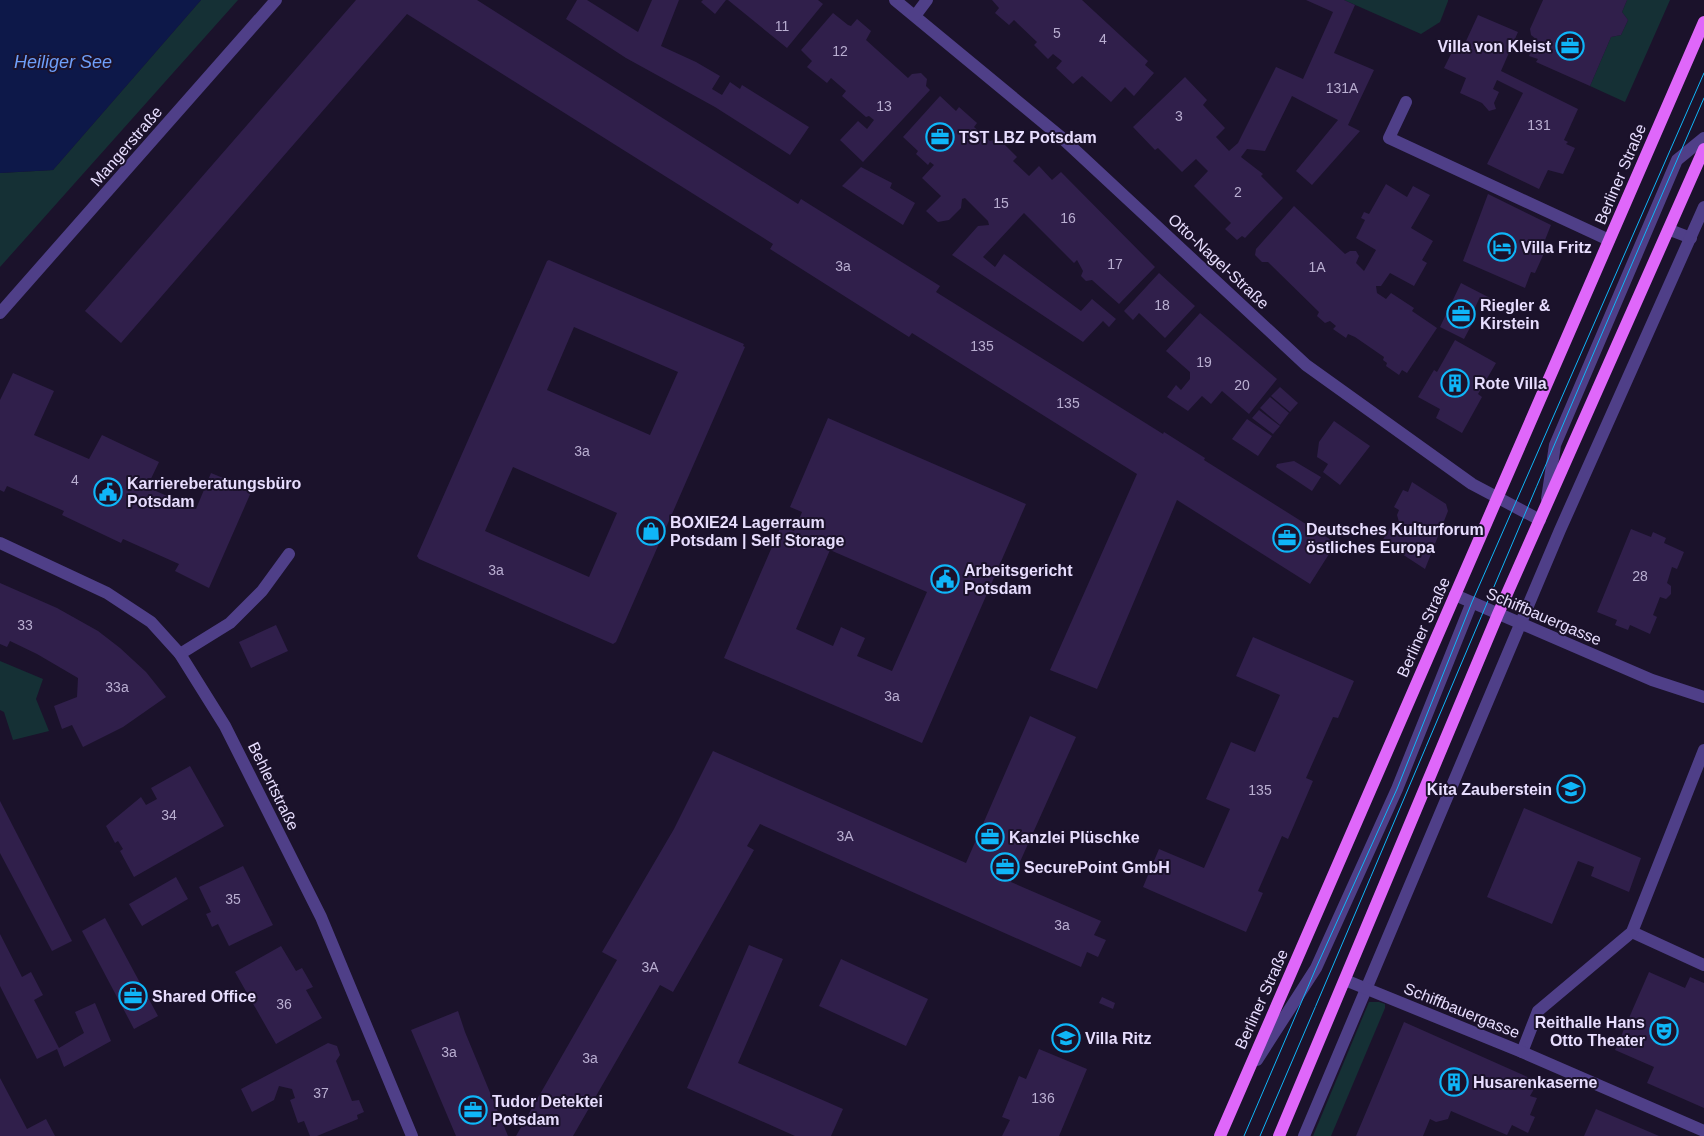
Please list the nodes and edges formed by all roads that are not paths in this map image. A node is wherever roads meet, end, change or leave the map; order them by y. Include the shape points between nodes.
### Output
1 (276, 0) edge
2 (895, 0) edge
3 (927, 0) edge
4 (915, 16) junction
5 (1704, 22) edge
6 (1406, 102) dead end
7 (1704, 138) edge
8 (1704, 149) edge
9 (1704, 207) edge
10 (1670, 230) junction
11 (1691, 238) junction
12 (1609, 240) junction
13 (0, 313) edge
14 (1497, 498) junction
15 (1543, 515) junction
16 (0, 543) edge
17 (289, 554) dead end
18 (1455, 595) junction
19 (1472, 602) junction
20 (1498, 614) junction
21 (1521, 624) junction
22 (180, 654) junction
23 (1704, 697) edge
24 (1704, 750) edge
25 (1632, 932) junction
26 (1704, 965) edge
27 (1345, 980) junction
28 (1367, 988) junction
29 (1522, 1052) junction
30 (1241, 1086) junction
31 (1704, 1131) edge
32 (412, 1136) edge
33 (1220, 1136) edge
34 (1279, 1136) edge
35 (1304, 1136) edge

1 - 13 street, Mangerstraße
2 - 4 street, Otto-Nagel-Straße
3 - 4 street
4 - 14 street, Otto-Nagel-Straße via 1062,138 1306,365 1472,484
5 - 12 main road, Berliner Straße
6 - 12 street via 1389,138
7 - 15 street via 1677,160 1598,340 1555,445
8 - 10 main road
9 - 11 street
10 - 11 street
10 - 15 main road
11 - 21 street via 1586,469
12 - 14 main road, Berliner Straße
14 - 15 street, Otto-Nagel-Straße
14 - 18 main road, Berliner Straße
15 - 20 main road
16 - 22 street, Behlertstraße via 107,592 151,622
17 - 22 street via 262,591 230,622
18 - 19 street, Schiffbauergasse
18 - 30 main road, Berliner Straße
19 - 20 street, Schiffbauergasse
19 - 30 street via 1397,790 1316,968
20 - 21 street, Schiffbauergasse
20 - 27 main road
21 - 23 street, Schiffbauergasse via 1652,680
21 - 28 street
22 - 32 street, Behlertstraße via 225,726 321,917
24 - 25 street
25 - 26 street
25 - 29 street via 1538,1011
27 - 28 street, Schiffbauergasse
27 - 34 main road
28 - 29 street, Schiffbauergasse
28 - 35 street
29 - 31 street, Schiffbauergasse
30 - 33 main road, Berliner Straße

